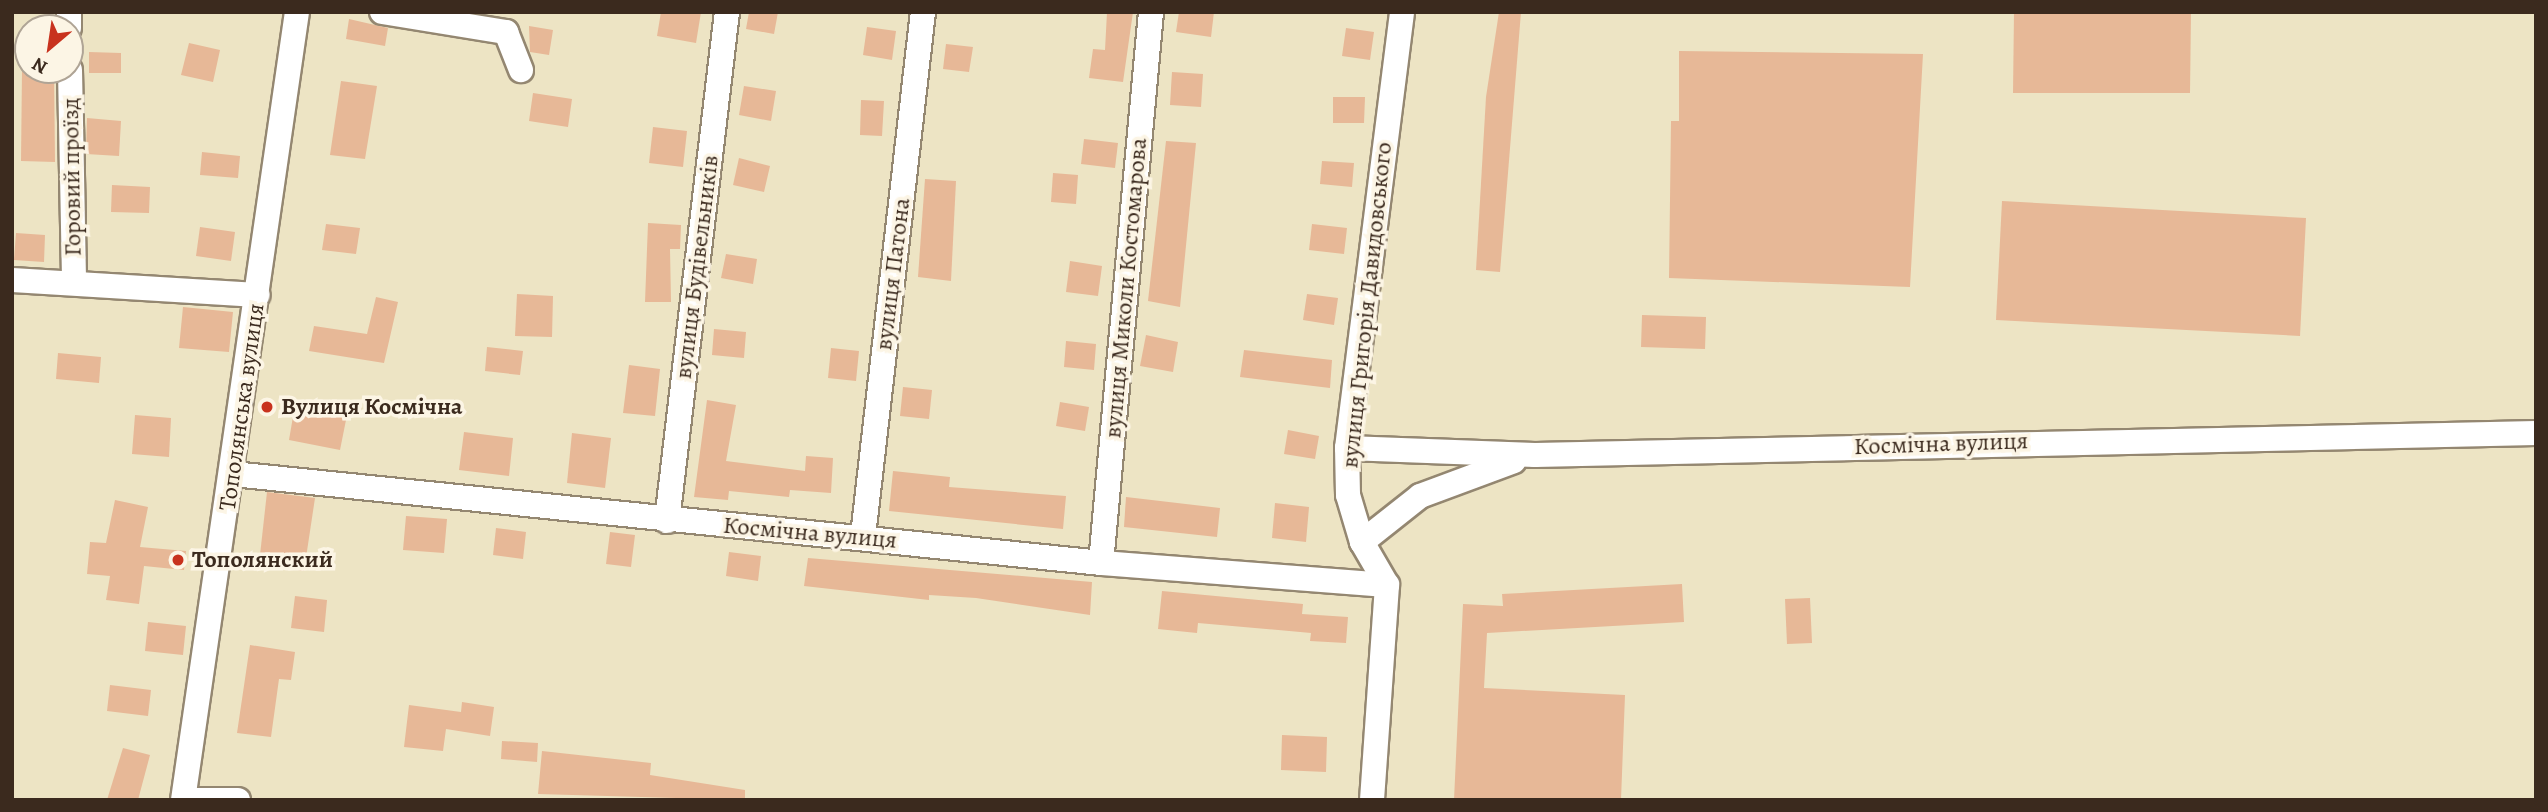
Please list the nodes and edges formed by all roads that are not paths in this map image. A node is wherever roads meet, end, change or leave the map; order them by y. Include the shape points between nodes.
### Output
1 (297, 12) edge
2 (382, 12) edge
3 (727, 12) edge
4 (923, 12) edge
5 (1151, 12) edge
6 (1402, 12) edge
7 (521, 70) dead end
8 (70, 84) edge
9 (12, 280) edge
10 (74, 283) junction
11 (258, 295) junction
12 (2536, 433) edge
13 (1347, 448) junction
14 (1535, 455) junction
15 (233, 474) junction
16 (667, 521) junction
17 (863, 537) junction
18 (1362, 542) junction
19 (1101, 563) junction
20 (1387, 584) junction
21 (186, 798) edge
22 (238, 800) edge
23 (1372, 800) edge

1 - 11 street, Тополянська вулиця
2 - 7 street via 506,32
3 - 16 street, вулиця Будівельників
4 - 17 street, вулиця Патона
5 - 19 street, вулиця Миколи Костомарова
6 - 13 street, вулиця Григорія Давидовського
8 - 10 street, Горовий проїзд
9 - 10 street
10 - 11 street
11 - 15 street, Тополянська вулиця
12 - 14 street, Космічна вулиця
13 - 14 street, Космічна вулиця
13 - 18 street, вулиця Григорія Давидовського via 1348,495
14 - 18 street via 1420,496
15 - 16 street, Космічна вулиця
15 - 21 street, Тополянська вулиця
16 - 17 street, Космічна вулиця
17 - 19 street, Космічна вулиця
18 - 20 street, вулиця Григорія Давидовського
19 - 20 street, Космічна вулиця
20 - 23 street
21 - 22 street

